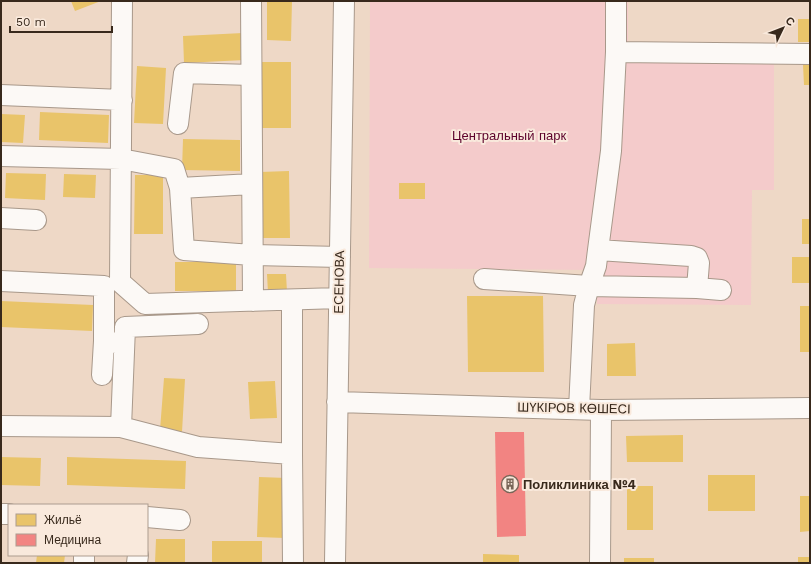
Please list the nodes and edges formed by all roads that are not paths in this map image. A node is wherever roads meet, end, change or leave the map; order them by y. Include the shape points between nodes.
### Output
1 (122, 1) edge
2 (251, 1) edge
3 (344, 1) edge
4 (616, 1) edge
5 (616, 52) junction
6 (810, 54) edge
7 (251, 75) junction
8 (1, 95) edge
9 (122, 100) junction
10 (178, 124) dead end
11 (1, 156) edge
12 (121, 159) junction
13 (252, 184) junction
14 (180, 188) junction
15 (1, 218) edge
16 (36, 220) dead end
17 (598, 250) junction
18 (252, 255) junction
19 (340, 258) junction
20 (484, 279) dead end
21 (1, 281) edge
22 (589, 286) junction
23 (697, 288) junction
24 (721, 290) dead end
25 (339, 298) junction
26 (292, 300) junction
27 (253, 301) junction
28 (198, 324) dead end
29 (104, 341) junction
30 (125, 344) junction
31 (102, 375) dead end
32 (337, 402) junction
33 (810, 408) edge
34 (579, 409) junction
35 (601, 410) junction
36 (1, 426) edge
37 (121, 427) junction
38 (292, 454) junction
39 (148, 517) edge
40 (180, 520) dead end
41 (293, 563) edge
42 (335, 563) edge
43 (600, 563) edge

1 - 9 street
2 - 7 street
3 - 19 street, ЕСЕНОВА
4 - 5 street
5 - 6 street
5 - 17 street via 611,151
7 - 10 street via 184,73
7 - 13 street
8 - 9 street
9 - 12 street
11 - 12 street
12 - 14 street via 174,169
12 - 27 street via 120,282 145,304
13 - 14 street
13 - 18 street
14 - 18 street via 184,250
15 - 16 street
17 - 22 street
17 - 23 street via 697,258
18 - 19 street
18 - 27 street
19 - 25 street, ЕСЕНОВА
20 - 22 street
21 - 29 street via 25,289 104,286
22 - 23 street
22 - 34 street via 584,305
23 - 24 street
25 - 26 street
25 - 32 street, ЕСЕНОВА
26 - 27 street
26 - 38 street
28 - 30 street via 125,327
29 - 30 street
29 - 31 street
30 - 37 street
32 - 34 street, ШҮКІРОВ КӨШЕСІ
32 - 42 street, ЕСЕНОВА
33 - 35 street, ШҮКІРОВ КӨШЕСІ
34 - 35 street, ШҮКІРОВ КӨШЕСІ
35 - 43 street
36 - 37 street
37 - 38 street via 198,447
38 - 41 street
39 - 40 street

